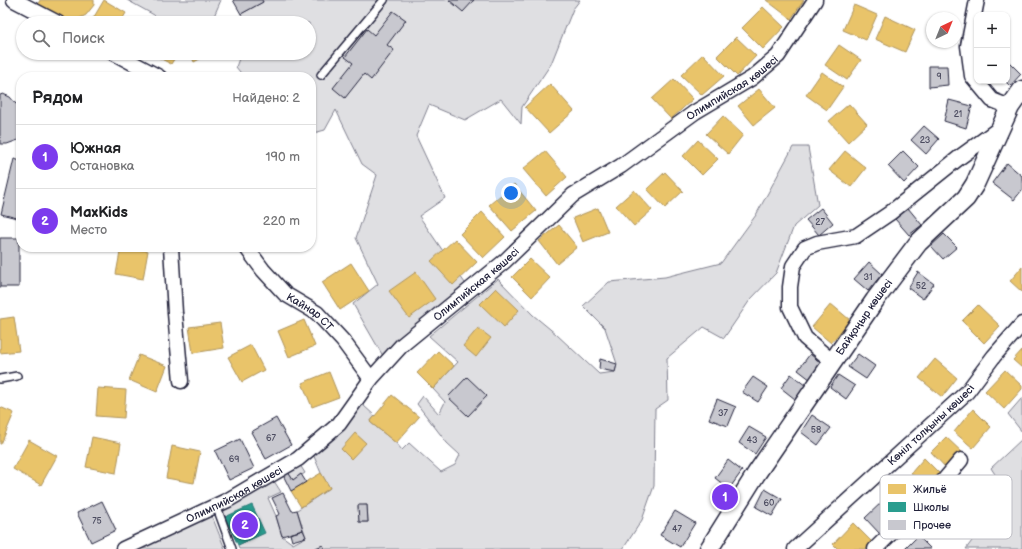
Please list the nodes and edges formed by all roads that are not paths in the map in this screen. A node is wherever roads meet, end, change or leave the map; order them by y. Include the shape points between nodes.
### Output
1 (14, 0) edge
2 (384, 0) edge
3 (815, 0) edge
4 (978, 0) edge
5 (45, 16) edge
6 (127, 60) edge
7 (150, 72) edge
8 (321, 75) dead end
9 (1022, 90) edge
10 (1010, 107) junction
11 (1000, 128) junction
12 (171, 252) edge
13 (249, 252) edge
14 (1022, 324) edge
15 (833, 362) junction
16 (17, 376) dead end
17 (371, 378) junction
18 (0, 379) edge
19 (181, 381) dead end
20 (961, 460) dead end
21 (948, 475) edge
22 (216, 505) junction
23 (886, 539) edge
24 (124, 549) edge
25 (232, 549) edge
26 (709, 549) edge
27 (794, 549) edge
28 (876, 549) edge

1 - 5 street
2 - 8 lane
3 - 17 street, Олимпийская көшесі via 778,56 752,78 695,112 621,166 573,195 505,261 402,345
4 - 10 street via 968,46 972,76 992,100
6 - 7 street
9 - 10 street, Байқоңыр көшесі
10 - 11 street, Байқоңыр көшесі
11 - 15 street, Байқоңыр көшесі via 966,198 918,243
11 - 15 street via 856,236 817,243 805,248 793,266 790,307 805,338
12 - 19 street
13 - 17 street, Кайнар СТ via 262,270 285,294 317,313 343,341
14 - 27 street, Көніл толқыны көшесі via 967,392
15 - 26 street, Байқоңыр көшесі via 756,474
16 - 18 lane
17 - 22 street, Олимпийская көшесі via 339,424 298,459
20 - 21 street
22 - 24 street, Олимпийская көшесі
22 - 25 lane
23 - 28 street

